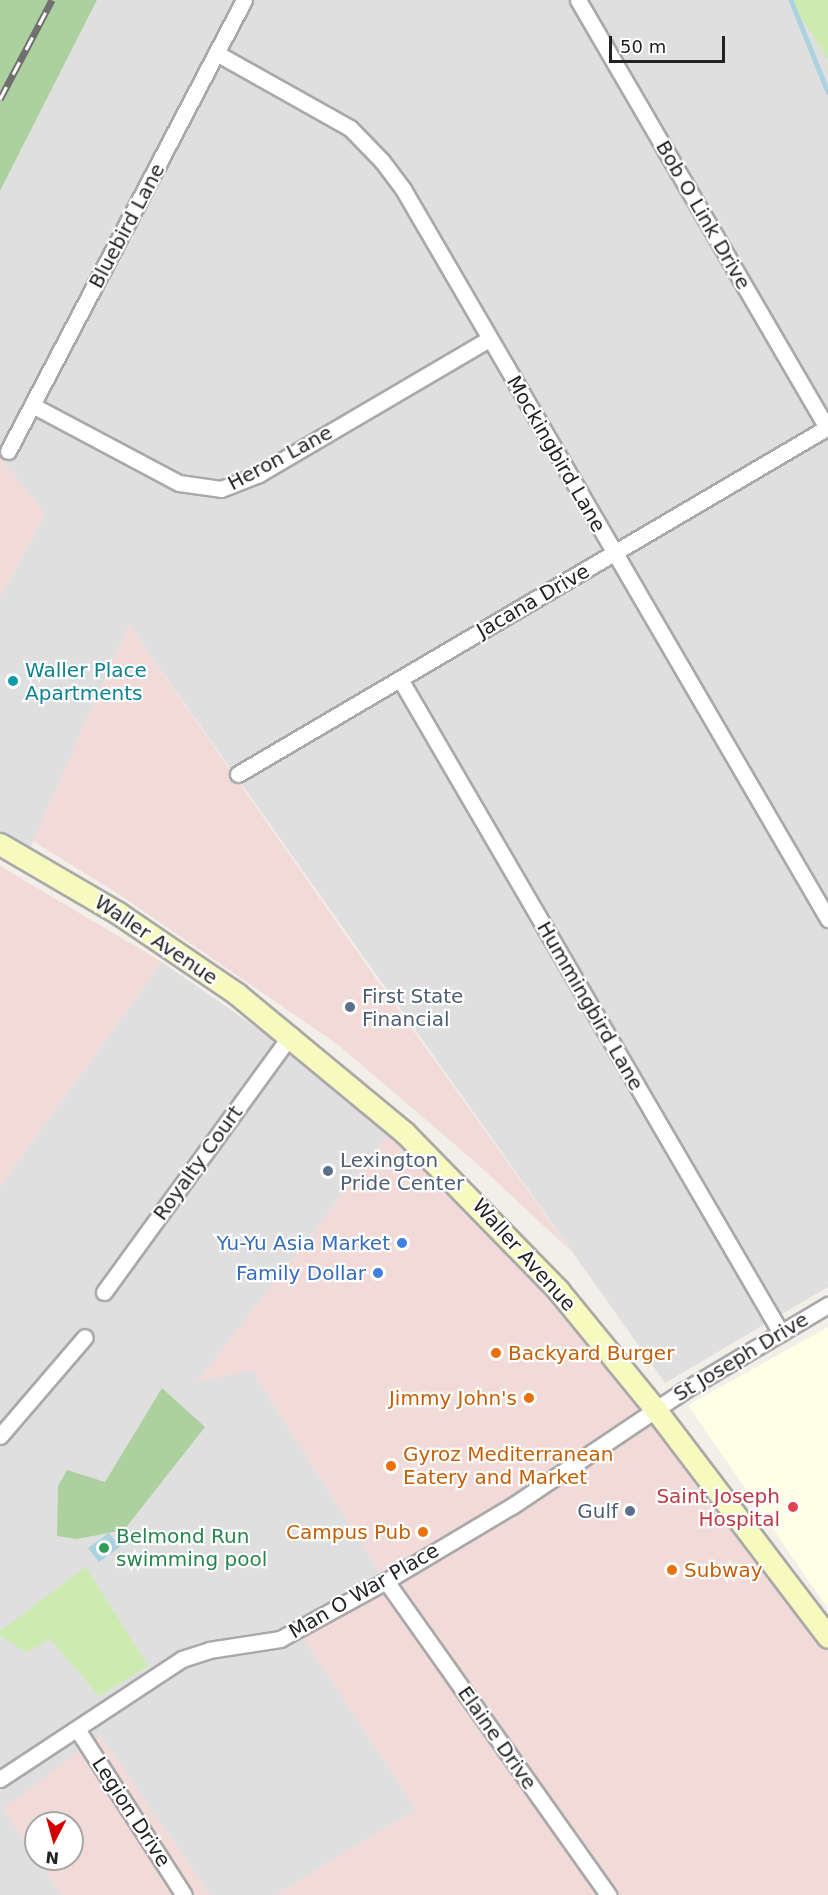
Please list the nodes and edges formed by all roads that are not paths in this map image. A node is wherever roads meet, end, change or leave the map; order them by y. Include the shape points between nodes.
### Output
1 (244, 0) edge
2 (578, 0) edge
3 (218, 54) junction
4 (489, 339) junction
5 (32, 405) junction
6 (828, 428) edge
7 (8, 451) dead end
8 (613, 554) junction
9 (400, 679) junction
10 (238, 774) dead end
11 (0, 844) edge
12 (828, 919) edge
13 (291, 1035) junction
14 (104, 1292) dead end
15 (828, 1305) edge
16 (781, 1333) junction
17 (85, 1337) dead end
18 (656, 1409) junction
19 (0, 1436) edge
20 (386, 1581) junction
21 (828, 1637) edge
22 (77, 1729) junction
23 (0, 1779) edge
24 (184, 1895) edge
25 (608, 1895) edge

1 - 3 street, Bluebird Lane
2 - 6 street, Bob O Link Drive
3 - 4 street, Mockingbird Lane via 336,119 363,139 403,189
3 - 5 street, Bluebird Lane
4 - 5 street, Heron Lane via 258,474 221,489 179,483
4 - 8 street, Mockingbird Lane
5 - 7 street, Bluebird Lane
6 - 8 street, Jacana Drive
8 - 9 street, Jacana Drive
8 - 12 street, Mockingbird Lane
9 - 10 street, Jacana Drive
9 - 16 street, Hummingbird Lane
11 - 13 main road, Waller Avenue via 167,945
13 - 14 street, Royalty Court
13 - 18 main road, Waller Avenue via 396,1125 478,1203 558,1290
15 - 16 street, St Joseph Drive
16 - 18 street, St Joseph Drive
17 - 19 street
18 - 20 street, Man O War Place via 512,1506
18 - 21 main road, Waller Avenue
20 - 22 street, Man O War Place via 280,1639 209,1650 182,1659
20 - 25 street, Elaine Drive
22 - 23 street, Man O War Place
22 - 24 street, Legion Drive

